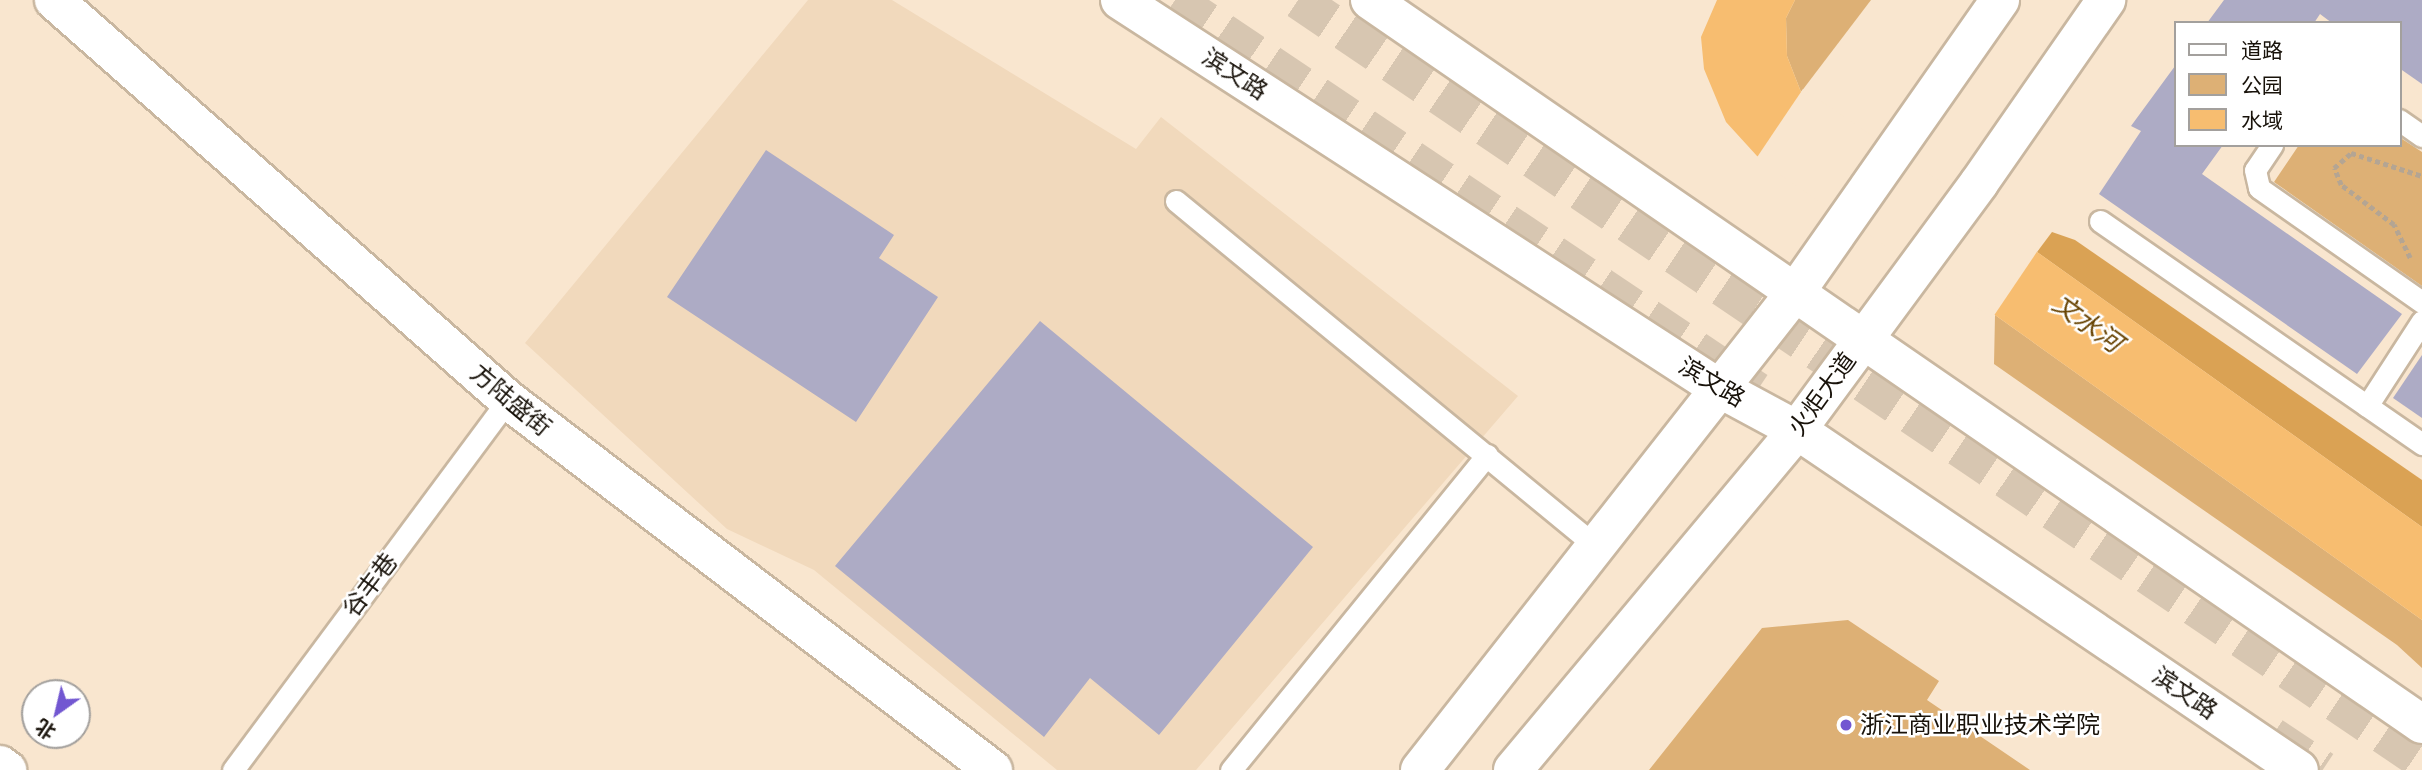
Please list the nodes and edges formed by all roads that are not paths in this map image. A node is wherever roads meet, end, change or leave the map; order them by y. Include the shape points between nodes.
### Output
1 (54, 0) edge
2 (1120, 0) edge
3 (1370, 0) edge
4 (2000, 0) edge
5 (2106, 0) edge
6 (2401, 121) edge
7 (2422, 135) edge
8 (2271, 147) edge
9 (1175, 201) dead end
10 (2100, 221) dead end
11 (1797, 290) junction
12 (2422, 302) edge
13 (2422, 321) edge
14 (1861, 340) junction
15 (1717, 387) junction
16 (508, 400) junction
17 (2367, 406) junction
18 (1797, 430) junction
19 (2422, 444) edge
20 (1487, 455) junction
21 (1597, 547) junction
22 (2422, 724) edge
23 (0, 765) edge
24 (7, 770) edge
25 (233, 770) edge
26 (993, 770) edge
27 (1231, 770) edge
28 (1420, 770) edge
29 (1513, 770) edge
30 (2299, 770) tunnel mouth

1 - 16 main road, 方陆盛街
2 - 15 main road, 滨文路
3 - 11 main road
4 - 11 main road
5 - 14 main road, 火炬大道 via 1979,183
6 - 7 lane
8 - 12 lane via 2255,170 2259,188
9 - 20 lane
10 - 17 lane
11 - 14 main road
11 - 15 main road
13 - 17 lane
14 - 18 main road, 火炬大道
14 - 22 main road
15 - 18 main road, 滨文路
15 - 21 main road
16 - 25 lane, 谷丰巷
16 - 26 main road, 方陆盛街
17 - 19 lane
18 - 29 main road, 火炬大道
18 - 30 main road, 滨文路
20 - 21 lane
20 - 27 lane
21 - 28 main road
23 - 24 main road

